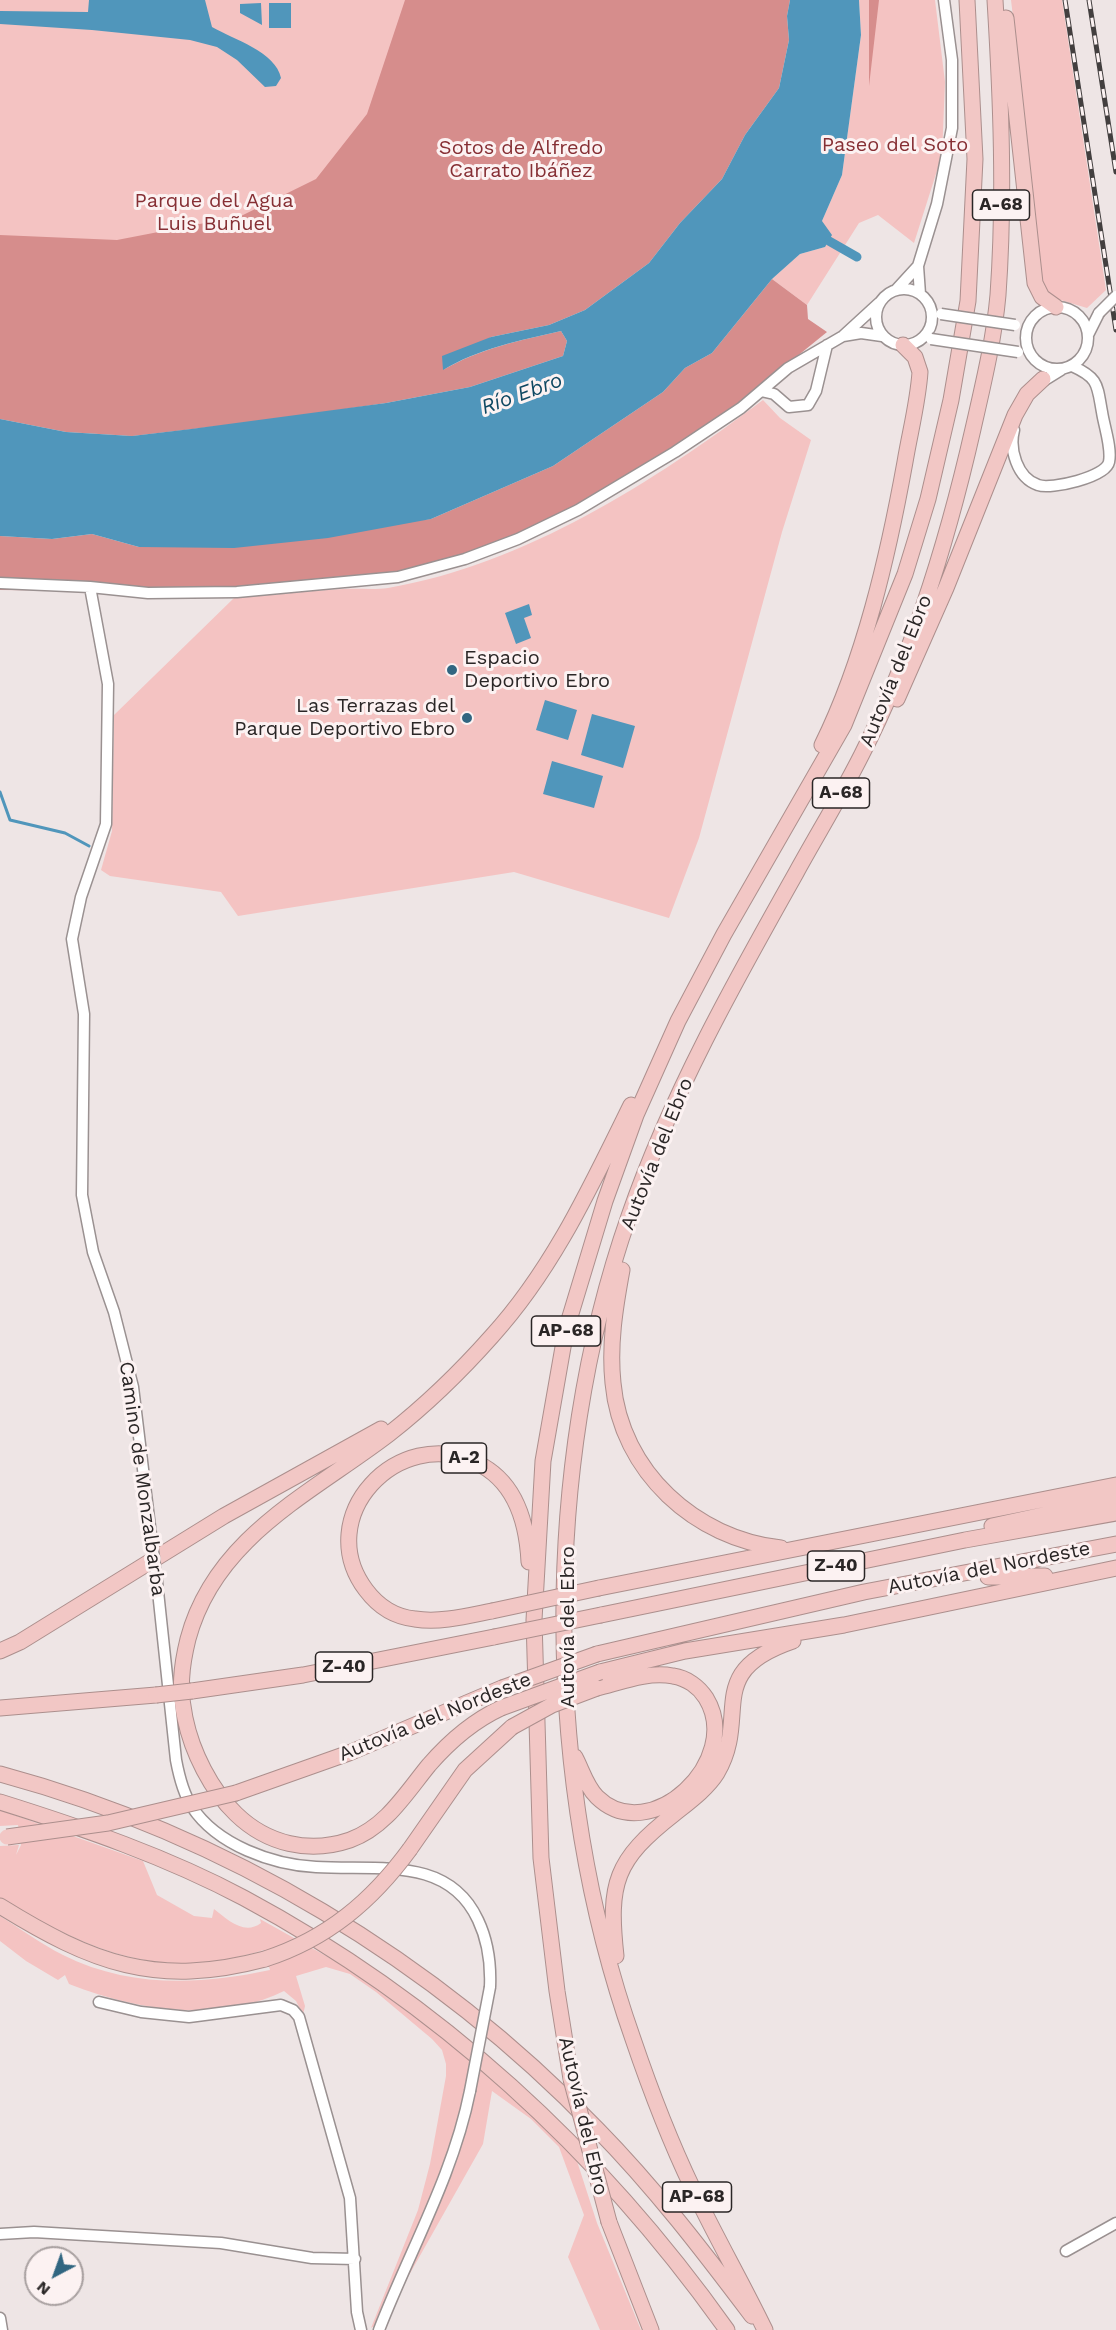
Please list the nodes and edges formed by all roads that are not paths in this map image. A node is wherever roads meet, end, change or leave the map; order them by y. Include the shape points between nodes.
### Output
1 (944, 0) edge
2 (967, 0) edge
3 (995, 0) edge
4 (1004, 0) edge
5 (918, 266) junction
6 (895, 290) junction
7 (920, 294) junction
8 (1116, 296) edge
9 (879, 303) junction
10 (1056, 307) junction
11 (936, 311) junction
12 (1076, 313) junction
13 (1099, 313) junction
14 (1031, 321) junction
15 (1089, 335) junction
16 (843, 336) junction
17 (882, 336) junction
18 (926, 340) junction
19 (827, 345) junction
20 (903, 345) junction
21 (1033, 358) junction
22 (1066, 368) junction
23 (781, 375) junction
24 (1043, 380) junction
25 (760, 391) junction
26 (779, 398) junction
27 (0, 583) edge
28 (90, 587) junction
29 (863, 752) junction
30 (756, 877) junction
31 (724, 934) junction
32 (652, 1161) junction
33 (440, 1389) junction
34 (1116, 1485) edge
35 (1116, 1499) edge
36 (1116, 1513) edge
37 (965, 1540) junction
38 (1116, 1544) edge
39 (799, 1549) junction
40 (1113, 1569) edge
41 (958, 1575) junction
42 (844, 1625) junction
43 (0, 1651) edge
44 (0, 1708) edge
45 (570, 1746) junction
46 (537, 1757) junction
47 (0, 1774) edge
48 (0, 1802) edge
49 (3, 1837) edge
50 (0, 1906) edge
51 (614, 1979) junction
52 (99, 2002) dead end
53 (1116, 2223) edge
54 (0, 2234) edge
55 (1066, 2251) dead end
56 (355, 2259) junction
57 (0, 2318) edge
58 (2, 2330) edge
59 (361, 2330) edge
60 (379, 2330) edge
61 (651, 2330) edge
62 (726, 2330) edge
63 (764, 2330) edge

1 - 5 street via 952,60 952,128 937,204
2 - 30 highway, Autovía del Ebro / A-68 via 975,159 968,300 951,400 928,499 905,574 844,725
3 - 29 highway, Autovía del Ebro / A-68 via 1004,154 997,302 955,508 931,585
4 - 10 highway via 1035,284 1042,297
5 - 6 street
5 - 7 street
6 - 7 street via 908,289
6 - 9 street
7 - 11 street
8 - 13 street, bridge
9 - 16 street
9 - 17 street via 875,320
10 - 12 street
10 - 14 street via 1042,311
11 - 14 street, bridge via 1015,325
11 - 18 street
12 - 13 street
12 - 15 street
13 - 15 street
14 - 21 street via 1026,340
15 - 22 street via 1083,356
16 - 17 street
16 - 19 street
17 - 20 street
18 - 20 street
18 - 21 street, bridge via 1018,352
19 - 23 street
19 - 26 street via 811,401 792,408
20 - 30 highway via 917,361 919,384 882,574 834,721
21 - 22 street via 1046,368
22 - 24 street
22 - 24 street via 1089,374 1097,385 1109,458 1100,474 1044,486 1032,482 1022,472 1014,452 1013,432 1026,402
23 - 25 street
23 - 26 street
24 - 29 highway via 1019,406 898,696 877,736
25 - 26 street
25 - 28 street via 692,441 599,498 518,539 465,559 398,577 237,592 148,593
27 - 28 street
28 - 60 street, Camino de Monzalbarba, bridge via 108,684 107,801 105,832 81,897 72,939 84,1014 82,1195 93,1252 114,1312 133,1387 180,1781 193,1808 217,1832 265,1858 314,1867 409,1870 445,1881 465,1897 482,1930 491,1971 463,2128
29 - 32 highway, Autovía del Ebro / A-68 via 710,1028
30 - 31 highway, Autovía del Ebro / A-68
31 - 33 highway via 674,1018 586,1197 546,1266 493,1335
31 - 46 highway, Autovía del Ebro / AP-68 via 678,1021 636,1115 566,1330 543,1461 534,1620
32 - 39 highway via 624,1261 615,1313 611,1362 621,1420 651,1475 688,1514 734,1539 758,1546
32 - 45 highway, Autovía del Ebro / AP-68 via 617,1252 594,1340 570,1469 566,1576
33 - 42 highway, bridge via 388,1435 273,1516 234,1552 209,1586 194,1619 180,1675 181,1699 193,1746 214,1788 230,1808 267,1838 314,1846 351,1839 377,1825 450,1743 501,1708 600,1672 685,1651
33 - 43 highway via 375,1433 224,1516
34 - 39 highway
35 - 37 highway via 987,1527
36 - 37 highway, Autovía del Nordeste / Z-40
37 - 44 highway, Autovía del Nordeste / Z-40, bridge via 303,1675 156,1695
38 - 41 highway, Autovía del Nordeste / Z-40
39 - 46 highway, A-2, bridge via 599,1588 492,1611 436,1620 414,1619 394,1613 370,1595 353,1566 350,1534 359,1501 381,1474 414,1456 451,1454 490,1470 515,1500 529,1551 530,1640
40 - 41 highway via 1046,1576
40 - 42 highway
41 - 49 highway, Autovía del Nordeste / Z-40, bridge via 864,1592 597,1654 236,1794 108,1823
42 - 51 highway via 770,1649 746,1668 733,1695 728,1740 717,1773 633,1851 618,1876 612,1911 618,1968
45 - 50 highway, bridge via 592,1791 625,1812 642,1812 666,1804 695,1781 708,1762 714,1741 714,1719 707,1700 690,1682 674,1676 656,1675 597,1688 552,1705 512,1727 465,1770 380,1887 344,1920 306,1943 265,1959 219,1970 141,1969 72,1947
45 - 51 highway, Autovía del Ebro / AP-68 via 581,1836
46 - 61 highway, Autovía del Ebro / AP-68, bridge via 541,1858 556,1991 571,2079 609,2222
47 - 63 highway via 119,1813 234,1864 356,1932 441,1991 505,2042 598,2130 675,2217
48 - 62 highway via 146,1853 244,1898 417,2007 510,2082 561,2132 654,2233
51 - 63 highway, Autovía del Ebro / AP-68 via 667,2130
52 - 56 street via 189,2017 274,2004 293,2010 303,2026 350,2198
53 - 55 street
54 - 56 street via 34,2232 220,2243 312,2258
56 - 59 street
57 - 58 street

